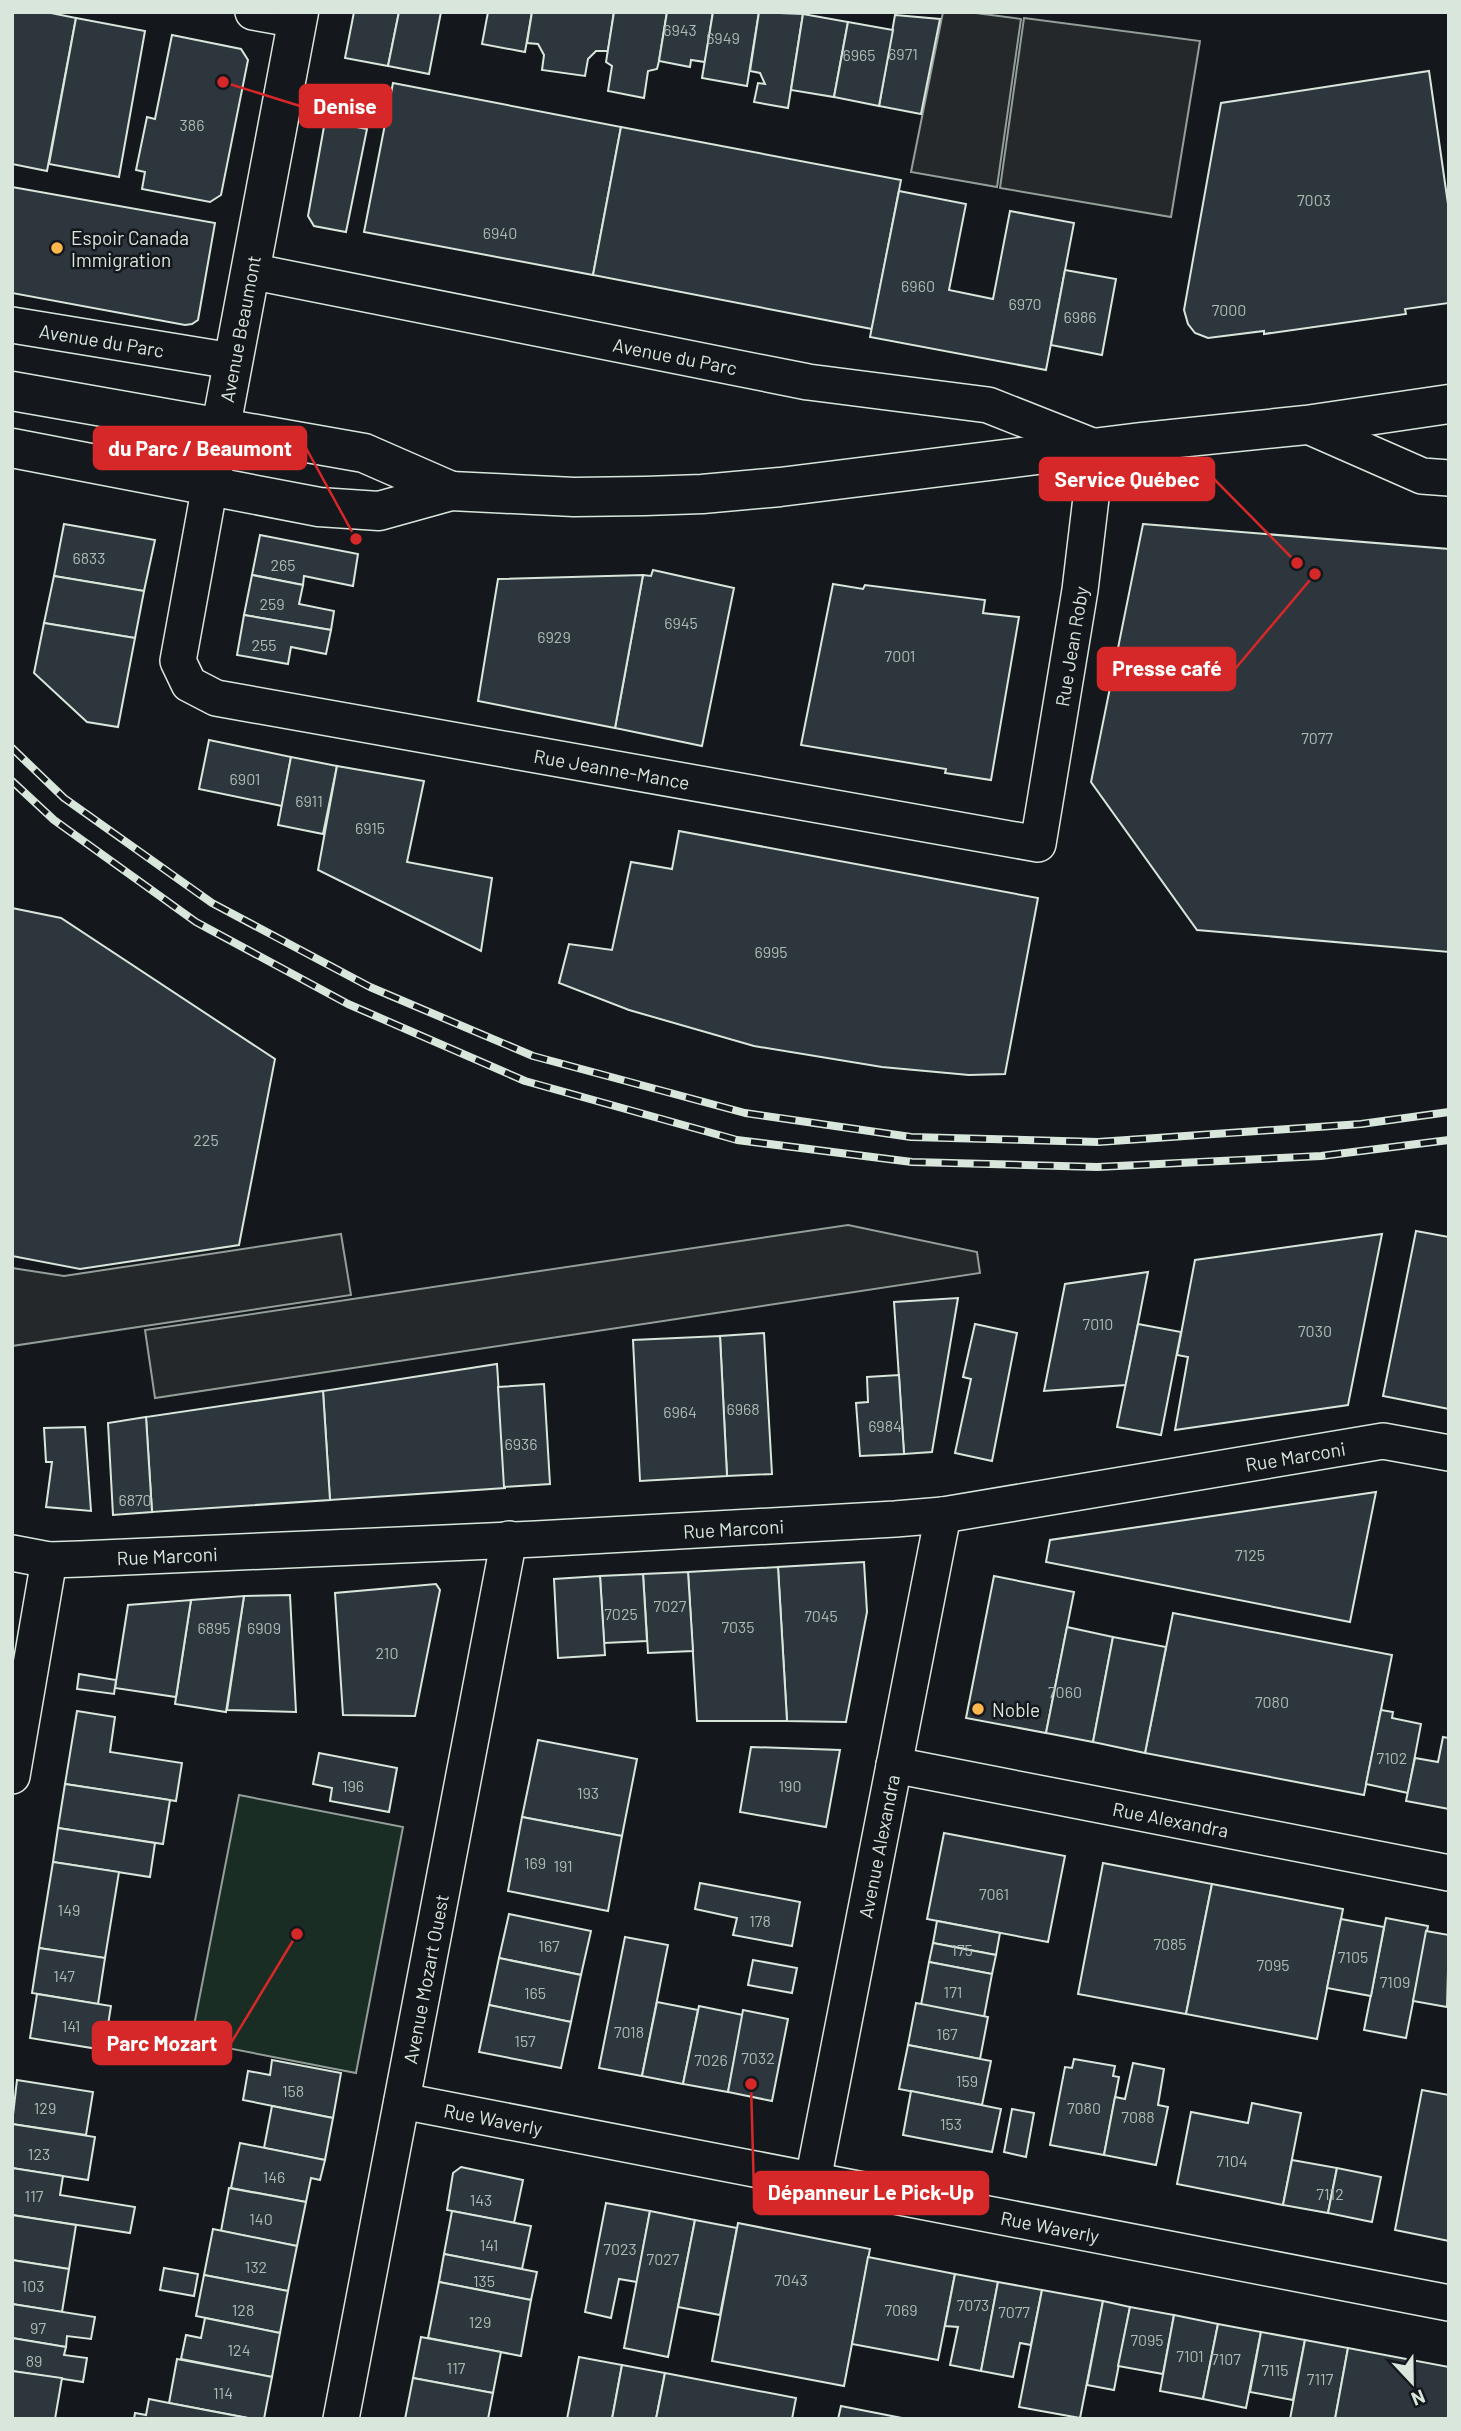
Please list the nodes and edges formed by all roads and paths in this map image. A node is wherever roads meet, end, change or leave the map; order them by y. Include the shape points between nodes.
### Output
1 (253, 12) edge
2 (299, 16) edge
3 (250, 271) junction
4 (12, 325) edge
5 (232, 360) junction
6 (12, 391) edge
7 (1449, 404) edge
8 (1306, 425) junction
9 (221, 427) junction
10 (12, 448) edge
11 (1097, 448) junction
12 (1449, 478) edge
13 (210, 485) junction
14 (451, 491) junction
15 (189, 684) joint
16 (1038, 844) joint
17 (1449, 1453) edge
18 (943, 1515) junction
19 (509, 1539) junction
20 (12, 1553) edge
21 (49, 1560) junction
22 (894, 1765) junction
23 (12, 1776) edge
24 (1449, 1873) edge
25 (402, 2101) junction
26 (813, 2180) junction
27 (1449, 2303) edge
28 (341, 2419) edge

1 - 2 street
2 - 3 main road, Avenue Beaumont
3 - 5 main road, Avenue Beaumont
3 - 11 street, Avenue du Parc via 807,382 988,405
4 - 5 street, Avenue du Parc
5 - 9 main road, Avenue Beaumont
6 - 9 main road, Avenue du Parc
7 - 8 main road, Avenue du Parc
8 - 11 main road, Avenue du Parc
8 - 12 street via 1422,476
9 - 13 main road, Avenue Beaumont
9 - 14 main road, Avenue du Parc via 364,453
10 - 13 main road, Avenue du Parc
11 - 14 main road, Avenue du Parc via 702,494 574,497
11 - 16 street, Rue Jean Roby via 1080,590
13 - 14 main road, Avenue du Parc via 319,507 379,511
13 - 15 street, Avenue Beaumont via 178,661
15 - 16 street, Rue Jeanne-Mance via 216,698
17 - 18 street, Rue Marconi via 1383,1441
18 - 19 street, Rue Marconi
18 - 22 street, Avenue Alexandra
19 - 21 street, Rue Marconi
19 - 25 street, Avenue Mozart Ouest
20 - 21 street, Rue Marconi
21 - 23 street
22 - 24 street, Rue Alexandra
22 - 26 street, Avenue Alexandra
25 - 26 street, Rue Waverly
25 - 28 street, Avenue Mozart Ouest
26 - 27 street, Rue Waverly

